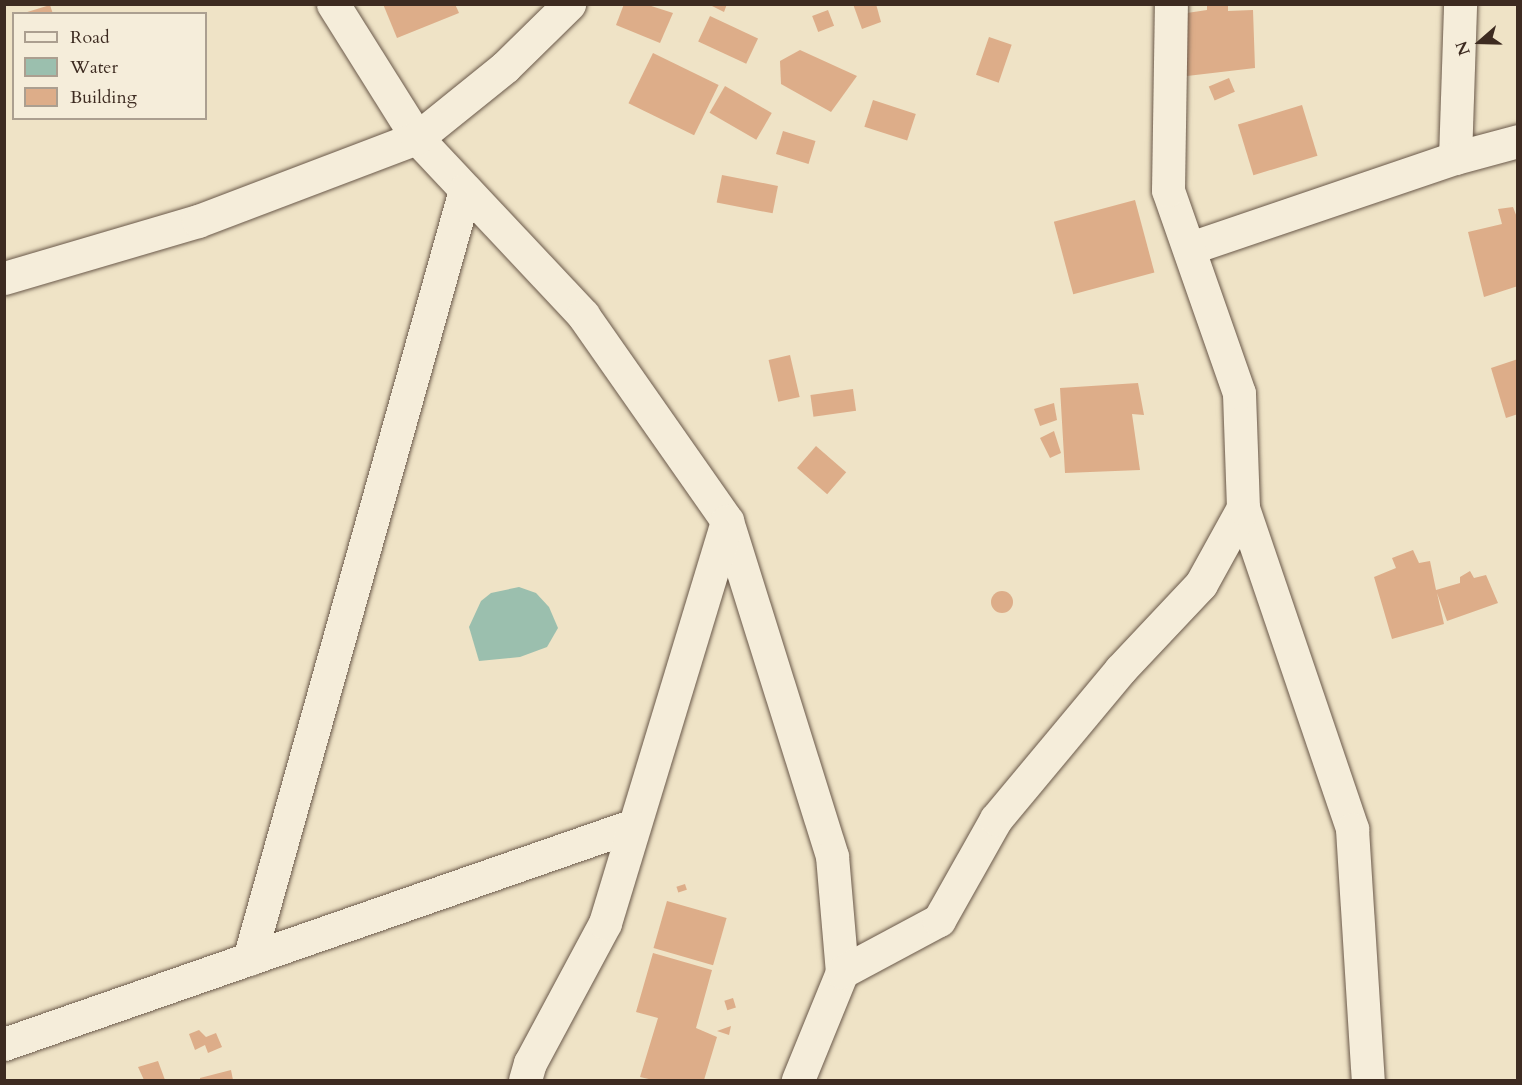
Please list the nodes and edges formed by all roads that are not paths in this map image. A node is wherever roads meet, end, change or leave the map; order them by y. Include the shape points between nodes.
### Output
1 (333, 4) edge
2 (569, 4) edge
3 (1171, 4) edge
4 (1460, 4) edge
5 (417, 138) junction
6 (1518, 141) edge
7 (1455, 158) junction
8 (465, 190) junction
9 (1190, 248) junction
10 (4, 278) edge
11 (1243, 508) junction
12 (727, 521) junction
13 (634, 825) junction
14 (249, 959) junction
15 (842, 972) junction
16 (4, 1044) edge
17 (525, 1080) edge
18 (798, 1080) edge
19 (1368, 1080) edge

1 - 5 street
2 - 5 street via 505,67
3 - 9 street via 1168,190
4 - 7 street
5 - 8 street
5 - 10 street via 198,221
6 - 7 street
7 - 9 street
8 - 12 street via 583,315
8 - 14 street
9 - 11 street via 1239,393
11 - 15 street via 1201,584 1120,670 996,819 939,920
11 - 19 street via 1352,829
12 - 13 street
12 - 15 street via 832,856
13 - 14 street
13 - 17 street via 605,923 530,1063
14 - 16 street
15 - 18 street

